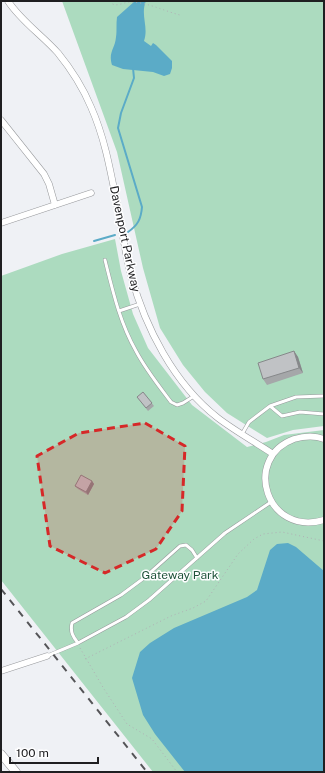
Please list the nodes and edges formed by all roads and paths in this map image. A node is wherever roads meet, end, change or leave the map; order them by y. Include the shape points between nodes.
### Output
1 (8, 1) edge
2 (110, 1) edge
3 (129, 2) edge
4 (180, 15) dead end
5 (1, 120) edge
6 (91, 193) dead end
7 (55, 205) junction
8 (1, 223) edge
9 (105, 260) dead end
10 (140, 304) junction
11 (119, 311) junction
12 (194, 396) junction
13 (324, 396) edge
14 (270, 406) junction
15 (324, 414) edge
16 (242, 434) junction
17 (324, 439) edge
18 (273, 454) junction
19 (271, 502) junction
20 (324, 520) edge
21 (324, 541) edge
22 (197, 558) junction
23 (78, 643) junction
24 (48, 656) joint
25 (85, 659) junction
26 (1, 671) edge
27 (1, 754) edge
28 (16, 772) edge
29 (177, 772) edge

1 - 10 street, Davenport Parkway via 58,53 76,78 91,106 101,132 130,274
2 - 3 path via 114,5
3 - 4 path
5 - 7 street via 44,174
6 - 7 street
7 - 8 street
9 - 11 lane
10 - 11 lane
10 - 12 street, Davenport Parkway via 162,352
11 - 12 lane via 135,351 171,402 177,405
12 - 16 street, Davenport Parkway via 217,417
13 - 14 lane via 296,397
14 - 15 lane via 282,416 300,412
14 - 16 lane via 249,422
16 - 18 street, Davenport Parkway
17 - 18 street via 299,437 289,441
18 - 19 street via 268,463 265,483
19 - 20 street via 279,512 290,519 314,523
19 - 22 lane via 225,533
21 - 25 path via 282,532 263,534 238,554 206,601
22 - 23 lane via 126,617
22 - 23 lane via 186,545 180,546 121,595 72,623 71,629
23 - 24 lane
23 - 25 path
24 - 26 street
25 - 29 path via 127,724 152,739
27 - 28 street

